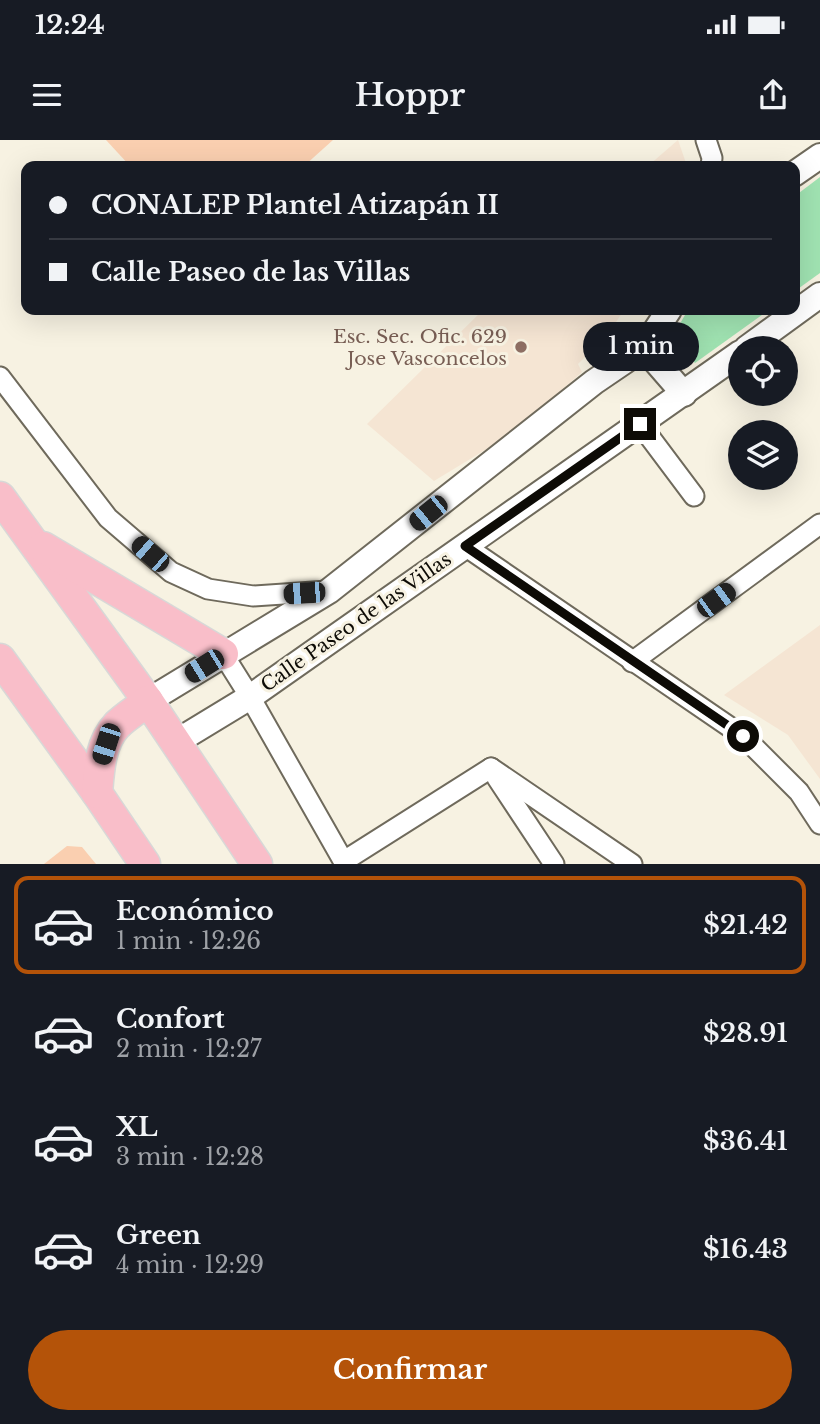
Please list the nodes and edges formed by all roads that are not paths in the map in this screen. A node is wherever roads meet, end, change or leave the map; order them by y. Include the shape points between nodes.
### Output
1 (706, 140) edge
2 (820, 156) edge
3 (712, 161) edge
4 (800, 170) edge
5 (820, 295) edge
6 (800, 310) edge
7 (667, 315) edge
8 (792, 315) edge
9 (764, 336) edge
10 (644, 348) junction
11 (728, 362) edge
12 (0, 377) edge
13 (684, 394) junction
14 (640, 424) junction
15 (694, 496) dead end
16 (0, 497) edge
17 (820, 524) edge
18 (34, 542) junction
19 (465, 546) junction
20 (329, 591) junction
21 (354, 624) junction
22 (223, 654) junction
23 (0, 659) edge
24 (632, 662) junction
25 (250, 697) junction
26 (148, 701) junction
27 (176, 742) junction
28 (491, 768) junction
29 (97, 793) junction
30 (820, 824) edge
31 (344, 863) edge
32 (145, 864) edge
33 (257, 864) edge
34 (554, 864) edge
35 (632, 864) edge

1 - 3 street
2 - 4 street
5 - 6 street
7 - 10 street
8 - 9 street
10 - 13 street
10 - 20 street via 594,382
11 - 13 street, Calle Paseo de las Villas
12 - 20 street via 108,518 171,572 208,589 253,597
13 - 14 street, Calle Paseo de las Villas
14 - 15 street
14 - 19 street, Calle Paseo de las Villas
16 - 18 main road
17 - 24 street
18 - 22 main road
18 - 26 main road
19 - 21 street, Calle Paseo de las Villas
19 - 24 street
20 - 21 street
20 - 22 street
21 - 25 street, Calle Paseo de las Villas
22 - 25 street
22 - 26 street
23 - 29 main road
24 - 30 street via 743,736 799,792
25 - 27 street, Calle Paseo de las Villas
25 - 31 street
26 - 27 main road
26 - 29 main road via 117,726 106,744
27 - 33 main road
28 - 31 street
28 - 34 street
28 - 35 street
29 - 32 main road

